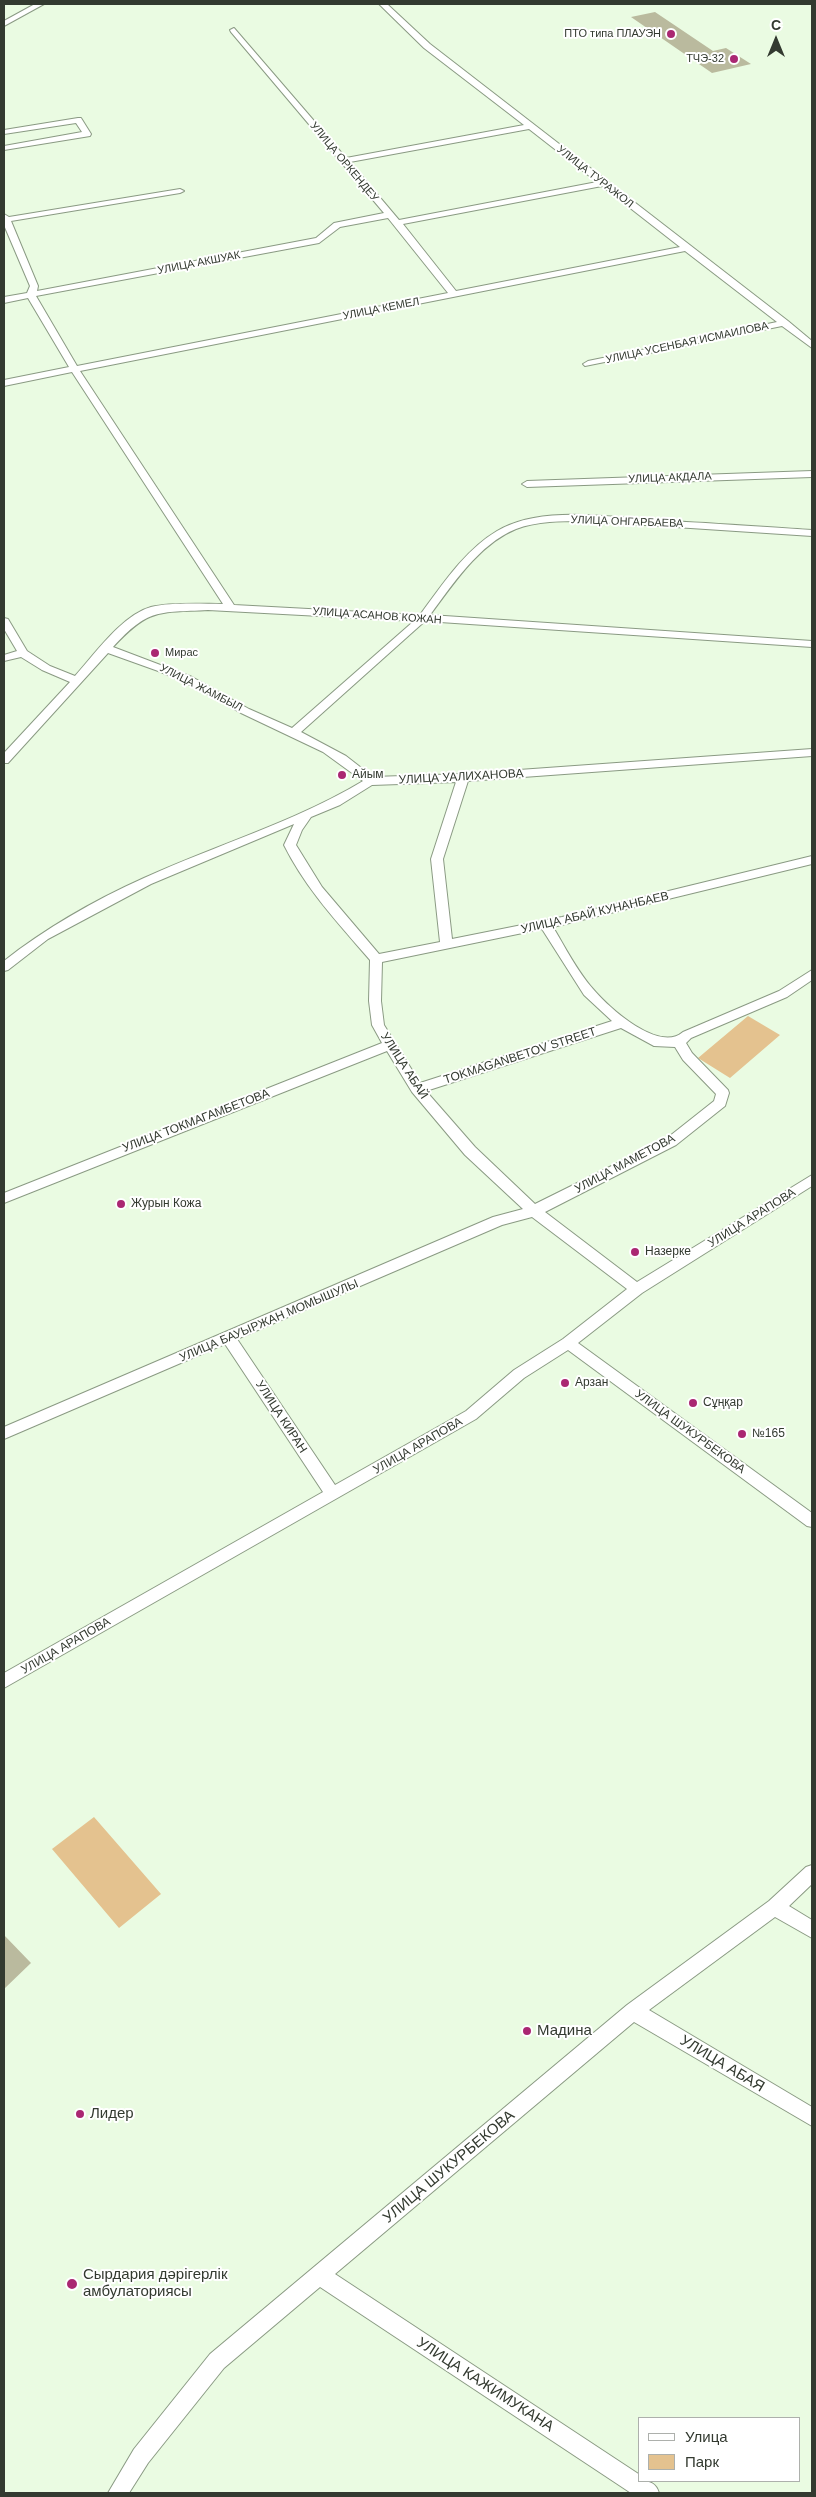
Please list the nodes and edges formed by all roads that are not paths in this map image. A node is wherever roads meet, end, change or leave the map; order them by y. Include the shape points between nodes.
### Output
1 (40, 4) edge
2 (383, 4) edge
3 (4, 24) edge
4 (234, 30) dead end
5 (531, 126) junction
6 (4, 132) edge
7 (4, 148) edge
8 (342, 161) junction
9 (603, 183) junction
10 (180, 191) dead end
11 (388, 215) junction
12 (4, 219) edge
13 (397, 223) junction
14 (687, 248) junction
15 (31, 294) junction
16 (454, 295) junction
17 (4, 300) edge
18 (785, 323) junction
19 (812, 344) edge
20 (588, 364) dead end
21 (74, 369) junction
22 (4, 383) edge
23 (812, 474) edge
24 (527, 484) dead end
25 (812, 533) edge
26 (231, 608) junction
27 (423, 618) junction
28 (4, 622) edge
29 (812, 644) edge
30 (107, 649) junction
31 (23, 654) junction
32 (4, 658) edge
33 (77, 681) junction
34 (293, 733) junction
35 (812, 752) edge
36 (4, 760) edge
37 (463, 778) junction
38 (370, 781) junction
39 (307, 814) junction
40 (812, 860) edge
41 (546, 925) junction
42 (447, 946) junction
43 (376, 959) junction
44 (4, 967) edge
45 (812, 974) edge
46 (622, 1023) junction
47 (679, 1042) junction
48 (389, 1045) junction
49 (417, 1089) junction
50 (812, 1180) edge
51 (4, 1198) edge
52 (534, 1211) junction
53 (637, 1289) junction
54 (229, 1338) junction
55 (568, 1343) junction
56 (4, 1433) edge
57 (333, 1495) junction
58 (812, 1521) edge
59 (4, 1682) edge
60 (812, 1873) edge
61 (775, 1907) junction
62 (812, 1930) edge
63 (633, 2011) junction
64 (812, 2117) edge
65 (320, 2276) junction
66 (118, 2493) edge
67 (649, 2493) edge

1 - 3 street
2 - 5 street, УЛИЦА ТУРАЖОЛ via 427,46
4 - 8 street, УЛИЦА ОРКЕНДЕУ
5 - 8 street
5 - 9 street, УЛИЦА ТУРАЖОЛ
6 - 7 street via 78,120 87,134
8 - 11 street, УЛИЦА ОРКЕНДЕУ
9 - 13 street
9 - 14 street, УЛИЦА ТУРАЖОЛ
10 - 12 street
11 - 13 street, УЛИЦА ОРКЕНДЕУ
11 - 15 street, УЛИЦА АКШУАК via 337,225 318,240
12 - 15 street via 34,286
13 - 16 street, УЛИЦА ОРКЕНДЕУ
14 - 16 street, УЛИЦА КЕМЕЛ
14 - 18 street, УЛИЦА ТУРАЖОЛ
15 - 17 street, УЛИЦА АКШУАК
15 - 21 street
16 - 21 street, УЛИЦА КЕМЕЛ
18 - 19 street, УЛИЦА ТУРАЖОЛ
18 - 20 street, УЛИЦА УСЕНБАЯ ИСМАИЛОВА
21 - 22 street, УЛИЦА КЕМЕЛ
21 - 26 street
23 - 24 street, УЛИЦА АКДАЛА
25 - 27 street, УЛИЦА ОНГАРБАЕВА via 600,519 547,520 512,527 490,541
26 - 27 street, УЛИЦА АСАНОВ КОЖАН
26 - 30 street, УЛИЦА АСАНОВ КОЖАН via 153,610 124,629
27 - 29 street, УЛИЦА АСАНОВ КОЖАН
27 - 34 street
28 - 31 street
30 - 33 street, УЛИЦА АСАНОВ КОЖАН
30 - 34 street, УЛИЦА ЖАМБЫЛ via 151,663 191,681
31 - 32 street
31 - 33 street
33 - 36 street, УЛИЦА АСАНОВ КОЖАН
34 - 38 street, УЛИЦА ЖАМБЫЛ via 355,766
35 - 37 street, УЛИЦА УАЛИХАНОВА
37 - 38 street, УЛИЦА УАЛИХАНОВА
37 - 42 street via 437,859
38 - 39 street, УЛИЦА УАЛИХАНОВА via 336,802
39 - 43 street via 290,845 297,863
39 - 44 street, УЛИЦА УАЛИХАНОВА via 148,881 44,936
40 - 41 street, УЛИЦА АБАЙ КУНАНБАЕВ
41 - 42 street, УЛИЦА АБАЙ КУНАНБАЕВ
41 - 46 street via 588,992
42 - 43 street, УЛИЦА АБАЙ КУНАНБАЕВ
43 - 48 street, УЛИЦА АБАЙ via 378,1025
45 - 47 street via 783,994 688,1035
46 - 47 street via 658,1043
46 - 49 street, TOKMAGANBETOV STREET
47 - 52 street, УЛИЦА МАМЕТОВА via 684,1055 717,1085 722,1093 720,1103 671,1142
48 - 49 street, УЛИЦА АБАЙ
48 - 51 street, УЛИЦА ТОКМАГАМБЕТОВА
49 - 52 street, УЛИЦА АБАЙ via 470,1151
50 - 53 street, УЛИЦА АРАПОВА
52 - 53 street, УЛИЦА АБАЙ
52 - 54 street, УЛИЦА БАУЫРЖАН МОМЫШУЛЫ via 498,1222
53 - 55 street, УЛИЦА АРАПОВА
54 - 56 street, УЛИЦА БАУЫРЖАН МОМЫШУЛЫ
54 - 57 street, УЛИЦА КИРАН
55 - 57 street, УЛИЦА АРАПОВА via 519,1374 471,1415
55 - 58 street, УЛИЦА ШУКУРБЕКОВА
57 - 59 street, УЛИЦА АРАПОВА
60 - 61 street, УЛИЦА ШУКУРБЕКОВА
61 - 62 street
61 - 63 street, УЛИЦА ШУКУРБЕКОВА
63 - 64 street, УЛИЦА АБАЯ
63 - 65 street, УЛИЦА ШУКУРБЕКОВА
65 - 66 street, УЛИЦА ШУКУРБЕКОВА via 217,2362 141,2456
65 - 67 street, УЛИЦА КАЖИМУКАНА

